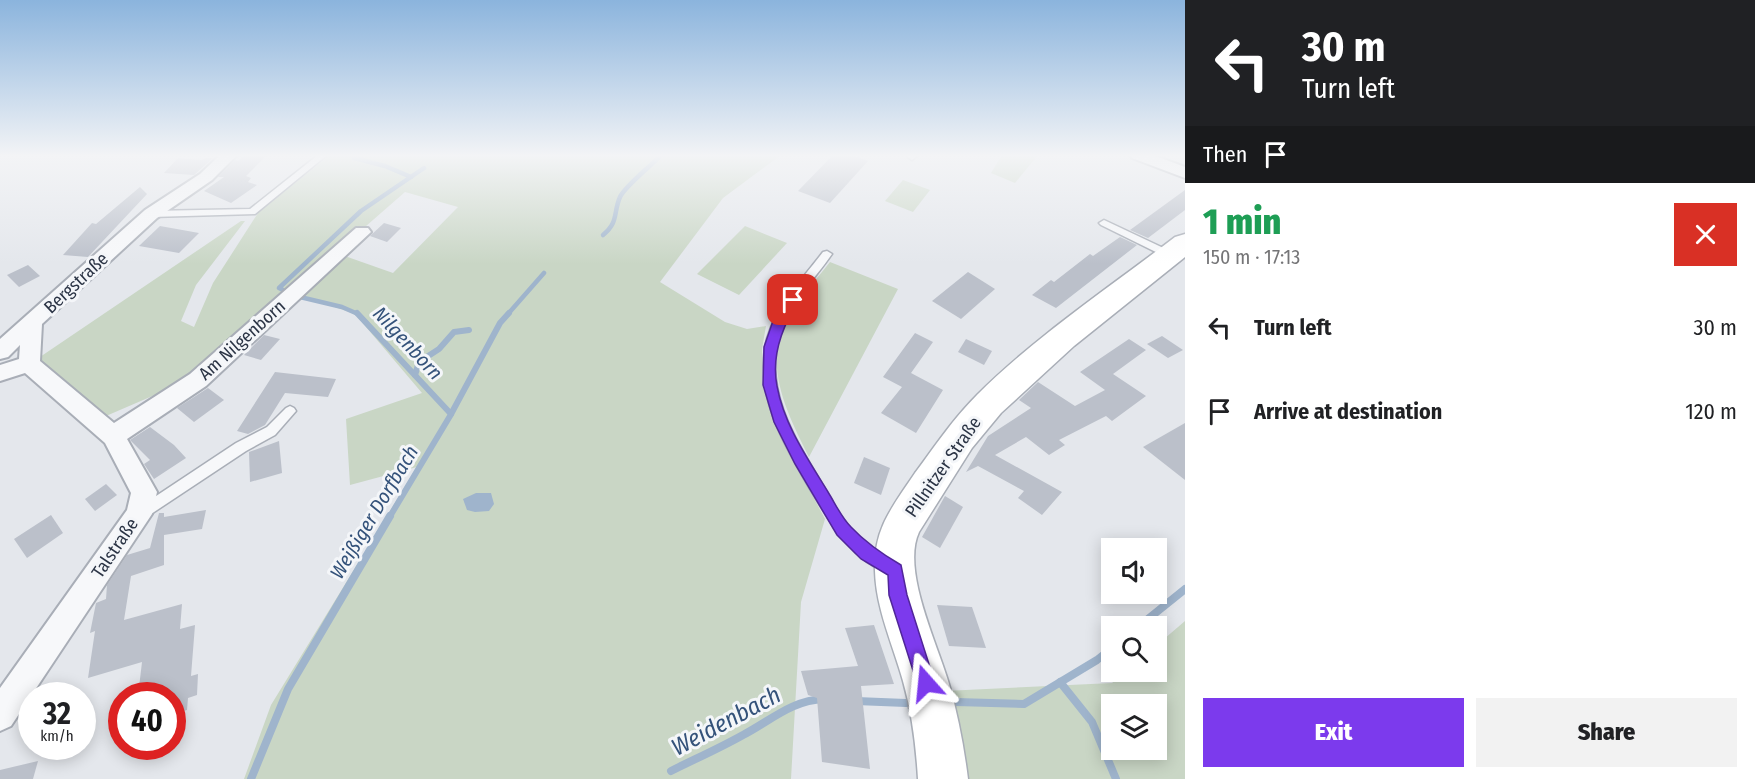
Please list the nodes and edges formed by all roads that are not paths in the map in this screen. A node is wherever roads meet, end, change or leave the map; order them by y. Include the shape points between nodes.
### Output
1 (185, 191) edge
2 (277, 191) edge
3 (151, 214) junction
4 (1104, 223) dead end
5 (362, 232) dead end
6 (1177, 249) edge
7 (827, 254) dead end
8 (32, 324) junction
9 (0, 351) edge
10 (28, 364) junction
11 (0, 373) edge
12 (290, 411) dead end
13 (113, 436) junction
14 (139, 514) junction
15 (896, 570) junction
16 (0, 715) edge
17 (943, 779) edge

1 - 3 street, Bergstraße
2 - 3 lane via 252,212
3 - 8 street, Bergstraße
4 - 6 lane
5 - 13 street, Am Nilgenborn via 198,380
6 - 15 street, Pillnitzer Straße via 1063,338 989,404 960,438 905,520 896,538
7 - 15 lane via 782,315 771,347 770,385 786,431 842,530 867,554
8 - 9 street, Bergstraße
8 - 10 street
10 - 11 street
10 - 13 street, Talstraße
12 - 14 lane via 271,431
13 - 14 street, Talstraße via 144,492
14 - 16 street, Talstraße
15 - 17 street, Pillnitzer Straße via 898,595 939,739

